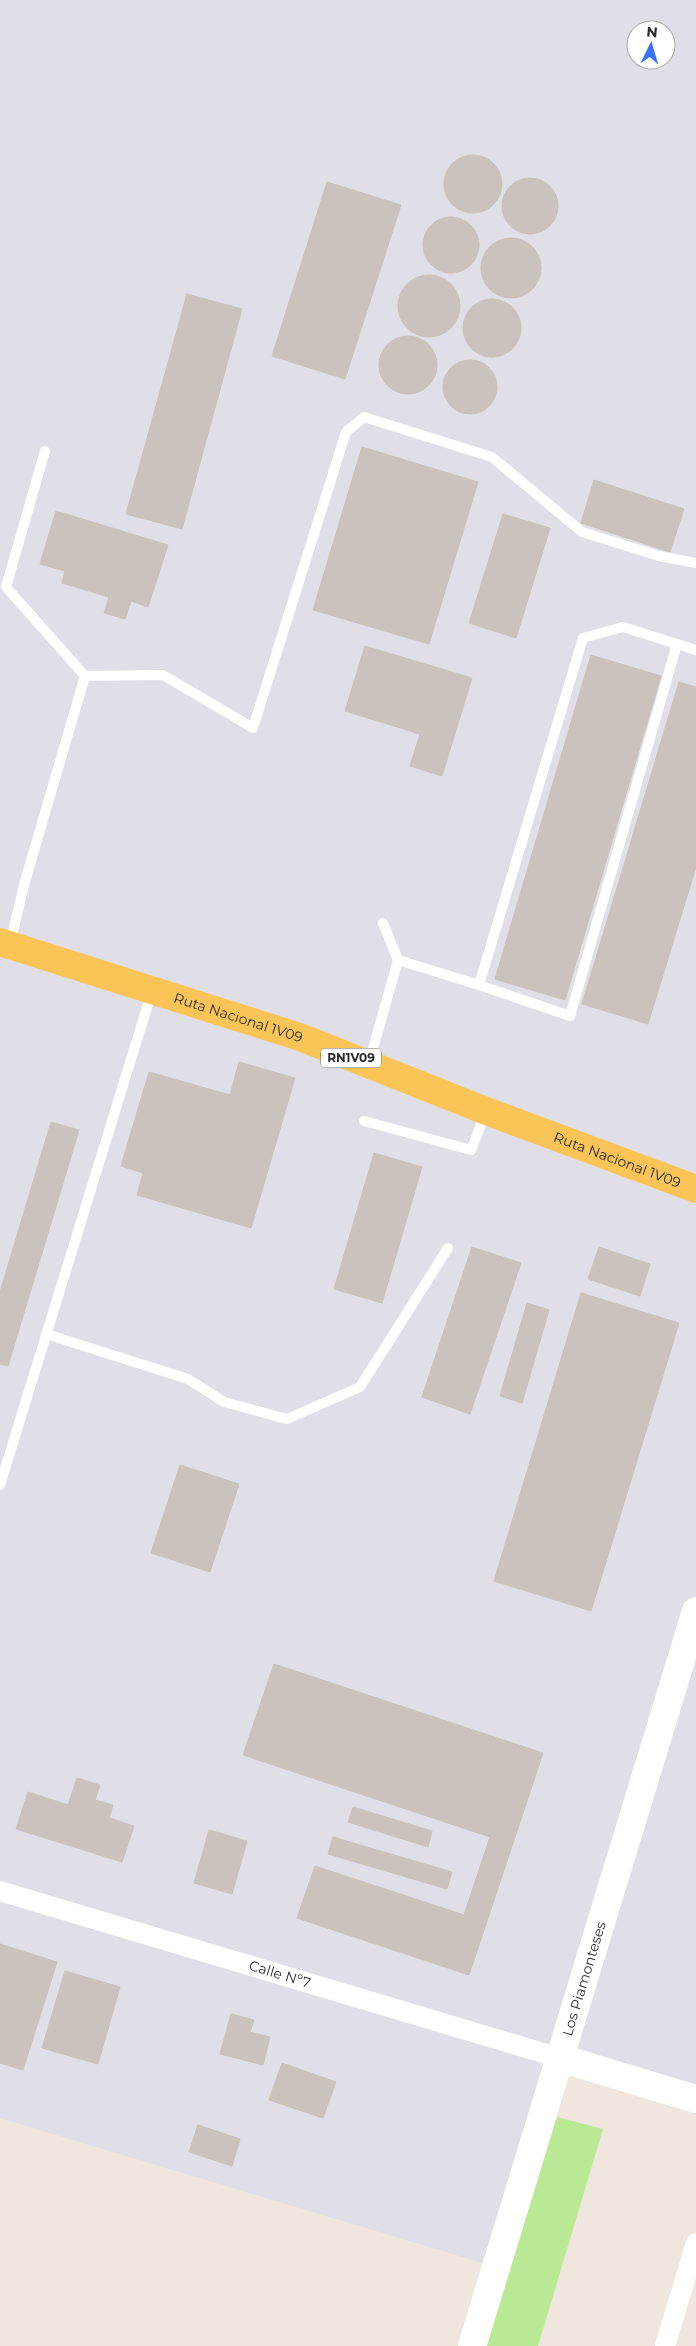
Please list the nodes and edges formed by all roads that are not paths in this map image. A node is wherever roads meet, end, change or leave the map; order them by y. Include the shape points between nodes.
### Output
1 (46, 450) dead end
2 (696, 563) edge
3 (677, 644) junction
4 (696, 650) edge
5 (85, 676) junction
6 (383, 923) dead end
7 (5, 944) edge
8 (398, 960) junction
9 (479, 985) junction
10 (152, 989) junction
11 (368, 1064) junction
12 (486, 1111) junction
13 (364, 1121) dead end
14 (696, 1189) edge
15 (448, 1248) dead end
16 (46, 1334) junction
17 (0, 1484) edge
18 (696, 1611) edge
19 (0, 1891) edge
20 (560, 2058) junction
21 (696, 2099) edge
22 (696, 2243) edge
23 (472, 2346) edge
24 (665, 2346) edge

1 - 5 lane via 6,586
2 - 5 lane via 659,556 582,532 492,457 364,417 346,432 252,728 163,675
3 - 4 lane
3 - 9 lane via 622,627 583,638
3 - 9 lane via 570,1016
5 - 7 lane
6 - 8 lane
7 - 10 main road, Ruta Nacional 1V09 / RN1V09
8 - 9 lane
8 - 11 lane
10 - 11 main road, Ruta Nacional 1V09 / RN1V09 via 300,1037
10 - 16 lane
11 - 12 main road, Ruta Nacional 1V09 / RN1V09
12 - 13 lane via 472,1150
12 - 14 main road, Ruta Nacional 1V09 / RN1V09
15 - 16 lane via 360,1387 287,1419 224,1402 188,1379
16 - 17 lane
18 - 20 main road, Los Piamonteses
19 - 20 street, Calle Nº7
20 - 21 main road
20 - 23 main road, Los Piamonteses
22 - 24 street

